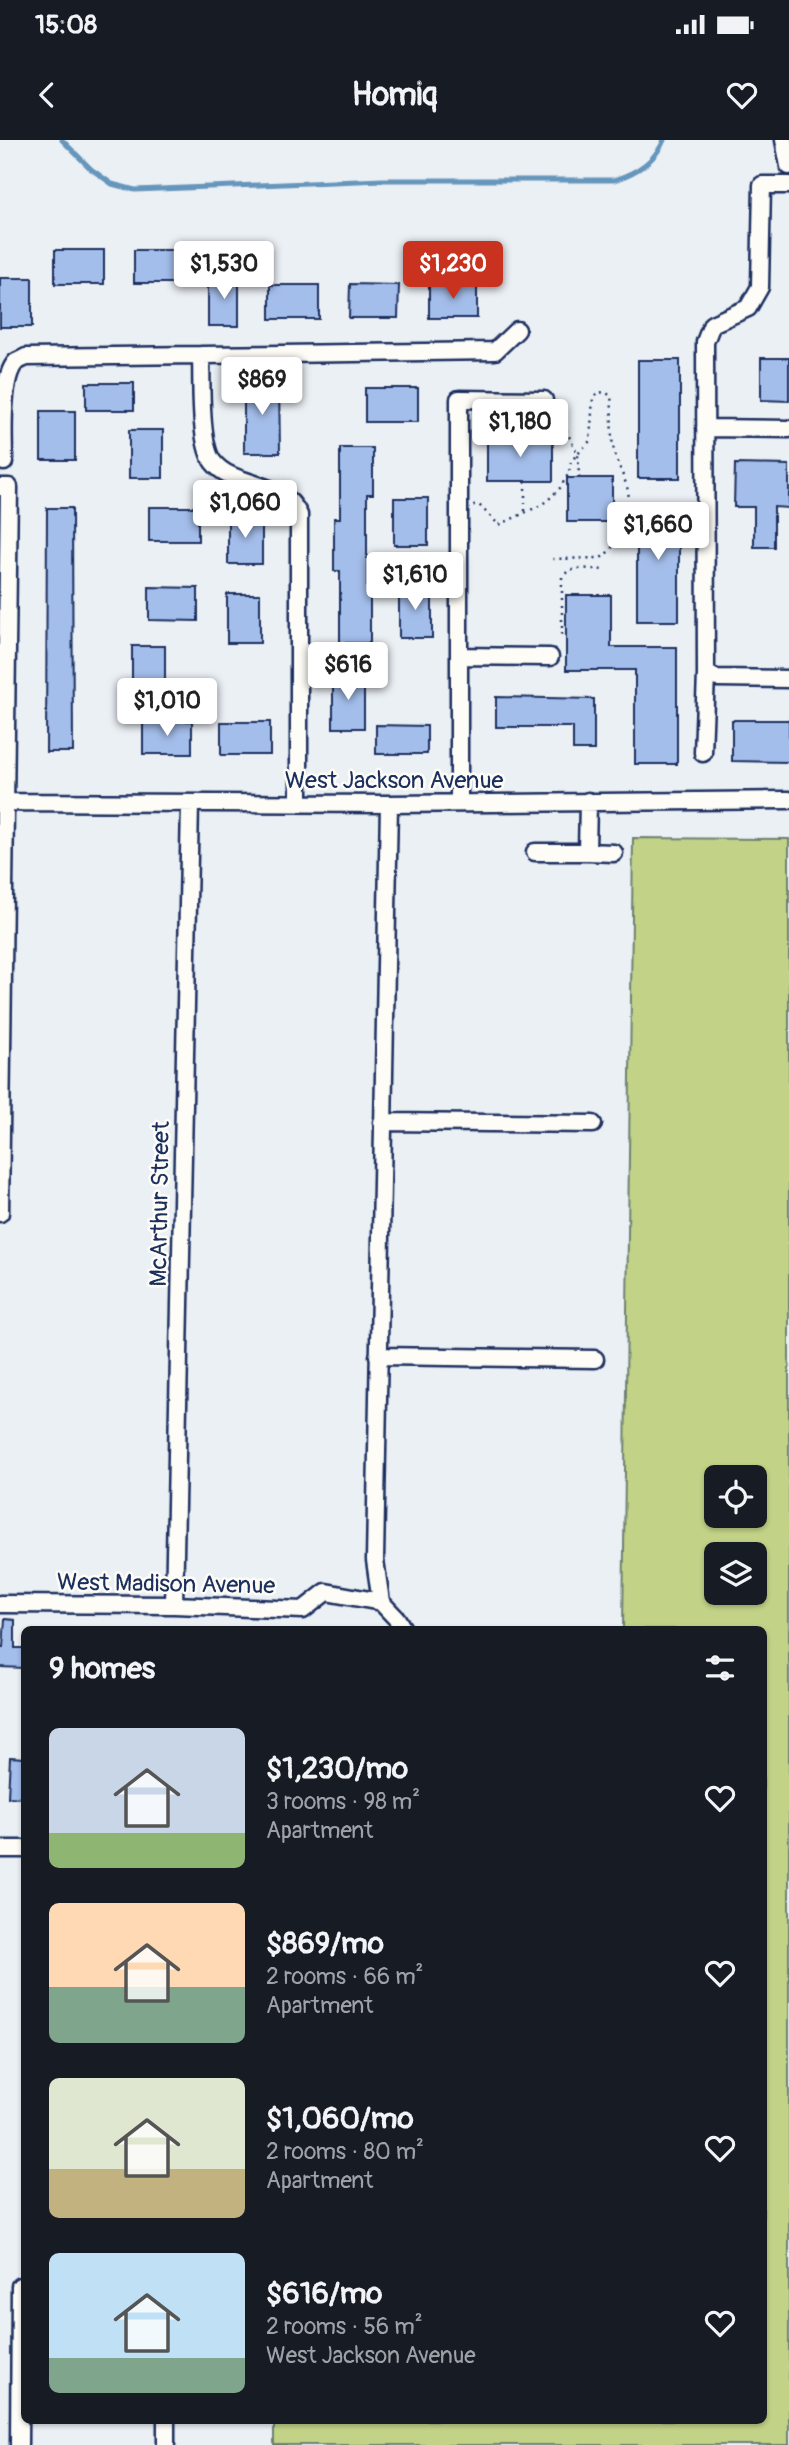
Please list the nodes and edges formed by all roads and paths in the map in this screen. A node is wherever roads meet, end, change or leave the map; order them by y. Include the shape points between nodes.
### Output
1 (784, 140) edge
2 (789, 166) edge
3 (789, 185) edge
4 (517, 330) dead end
5 (201, 355) junction
6 (544, 400) dead end
7 (705, 428) junction
8 (789, 429) edge
9 (566, 430) dead end
10 (578, 455) junction
11 (4, 462) dead end
12 (579, 478) dead end
13 (525, 481) dead end
14 (5, 487) edge
15 (460, 503) junction
16 (525, 511) junction
17 (550, 559) dead end
18 (577, 559) junction
19 (578, 569) junction
20 (604, 570) dead end
21 (562, 635) dead end
22 (459, 656) junction
23 (550, 657) dead end
24 (706, 674) junction
25 (789, 679) edge
26 (704, 753) dead end
27 (789, 800) edge
28 (3, 802) edge
29 (459, 802) junction
30 (588, 802) junction
31 (299, 803) junction
32 (190, 804) junction
33 (388, 804) junction
34 (535, 852) dead end
35 (587, 852) junction
36 (614, 853) dead end
37 (382, 1122) junction
38 (593, 1124) dead end
39 (0, 1213) edge
40 (378, 1356) junction
41 (595, 1359) dead end
42 (381, 1602) junction
43 (0, 1604) edge
44 (174, 1605) junction
45 (401, 1626) edge
46 (0, 1849) edge
47 (21, 1849) edge
48 (21, 2286) edge
49 (166, 2424) edge
50 (19, 2445) edge
51 (166, 2445) edge

1 - 2 street
3 - 7 street via 762,185 760,287 748,308 712,324 705,342
4 - 5 street via 495,351
5 - 11 street via 26,357 15,363 3,393
5 - 31 street via 204,441 212,461 222,471 279,493 294,504 299,515
6 - 15 street via 460,398
7 - 8 street
7 - 24 street
9 - 10 path
10 - 12 path
10 - 16 path via 570,461 560,488 541,505
10 - 18 path via 590,441 593,398 605,392 611,396 613,447 628,490 628,510 621,533 606,555
13 - 16 path
14 - 28 street
15 - 16 path via 480,505 499,525
15 - 22 street
17 - 18 path
18 - 19 path
19 - 20 path
19 - 21 path via 562,577
22 - 23 street
22 - 29 street
24 - 25 street
24 - 26 street
27 - 30 street, West Jackson Avenue
28 - 32 street, West Jackson Avenue
28 - 39 street
29 - 30 street, West Jackson Avenue
29 - 33 street, West Jackson Avenue
30 - 35 street
31 - 32 street, West Jackson Avenue
31 - 33 street, West Jackson Avenue
32 - 44 street, McArthur Street
33 - 37 street
34 - 35 street
35 - 36 street
37 - 38 street
37 - 40 street
40 - 41 street
40 - 42 street via 375,1560
42 - 44 street, West Madison Avenue via 326,1592 303,1610
42 - 45 street
43 - 44 street, West Madison Avenue
46 - 47 street
48 - 50 street
49 - 51 street

